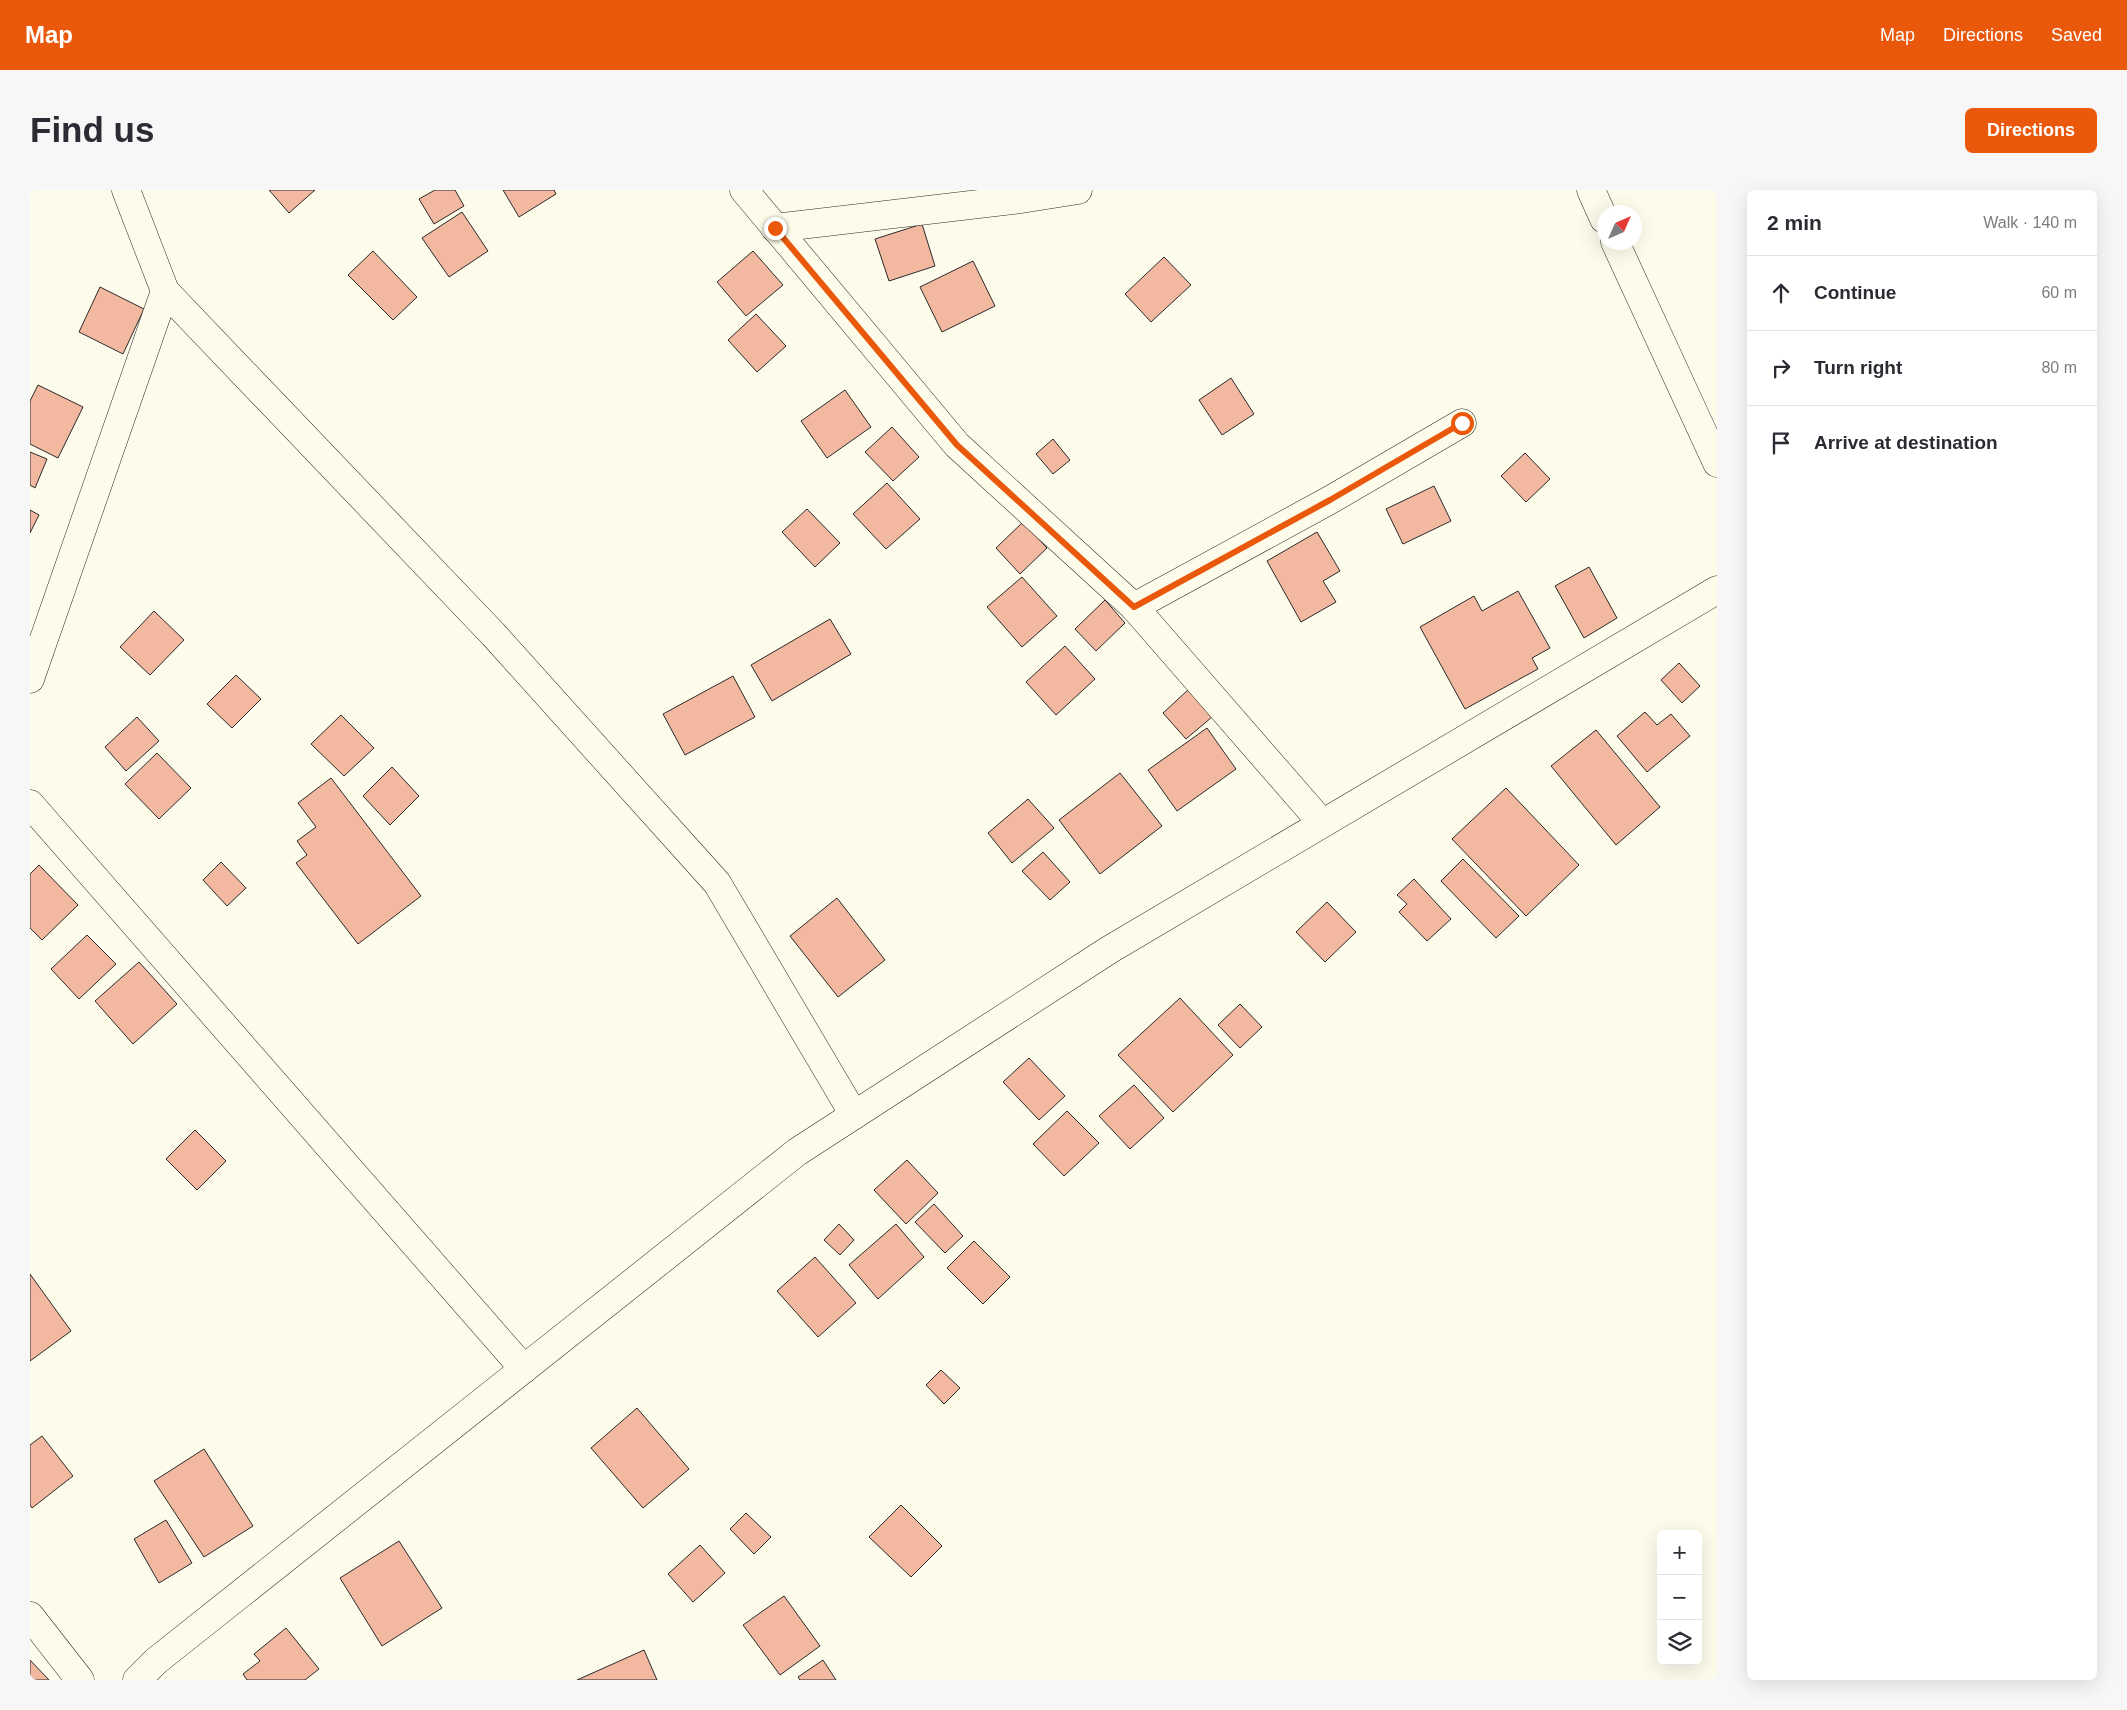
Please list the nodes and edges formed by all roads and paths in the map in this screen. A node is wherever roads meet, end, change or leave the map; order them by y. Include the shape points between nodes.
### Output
1 (126, 190) edge
2 (744, 190) edge
3 (1078, 190) edge
4 (1591, 190) edge
5 (1598, 205) edge
6 (775, 228) junction
7 (1619, 250) edge
8 (165, 291) junction
9 (1462, 423) dead end
10 (1717, 463) edge
11 (1717, 590) edge
12 (1134, 607) junction
13 (30, 679) edge
14 (30, 804) edge
15 (1322, 824) junction
16 (854, 1115) junction
17 (524, 1369) junction
18 (30, 1616) edge
19 (80, 1680) edge
20 (137, 1680) edge

1 - 8 main road
2 - 6 main road
3 - 6 main road
4 - 5 main road
6 - 12 main road via 957,445
7 - 10 main road
8 - 13 main road
8 - 16 main road via 493,634 717,883
9 - 12 main road via 1330,500
11 - 15 main road
12 - 15 main road
14 - 17 main road
15 - 16 main road via 1109,950
16 - 17 main road via 797,1152
17 - 20 main road via 156,1660
18 - 19 main road

